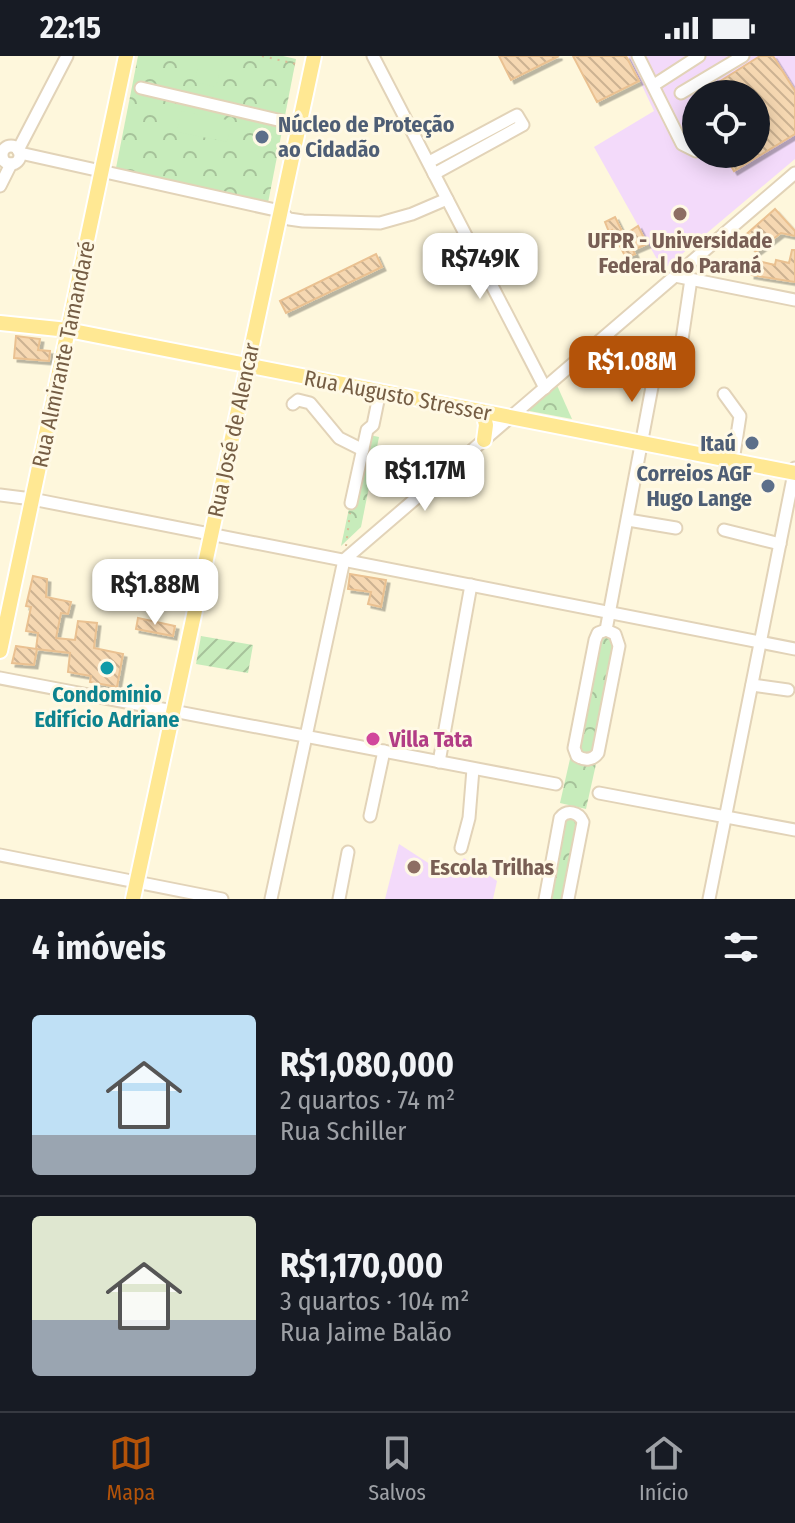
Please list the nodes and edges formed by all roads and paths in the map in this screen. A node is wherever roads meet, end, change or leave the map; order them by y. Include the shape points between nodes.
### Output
1 (67, 56) edge
2 (126, 56) edge
3 (262, 56) edge
4 (373, 56) edge
5 (638, 56) edge
6 (699, 56) edge
7 (743, 56) edge
8 (313, 62) edge
9 (654, 85) junction
10 (141, 88) dead end
11 (681, 93) dead end
12 (299, 125) junction
13 (682, 144) edge
14 (8, 153) edge
15 (429, 162) junction
16 (102, 171) junction
17 (795, 173) edge
18 (434, 174) junction
19 (0, 186) edge
20 (447, 199) junction
21 (280, 211) junction
22 (675, 276) junction
23 (691, 279) junction
24 (795, 300) edge
25 (0, 323) edge
26 (68, 330) junction
27 (247, 365) junction
28 (655, 371) dead end
29 (676, 380) dead end
30 (545, 388) junction
31 (380, 391) junction
32 (724, 394) dead end
33 (293, 404) dead end
34 (483, 412) junction
35 (510, 417) junction
36 (484, 440) junction
37 (644, 444) junction
38 (363, 450) junction
39 (733, 461) junction
40 (795, 471) edge
41 (0, 495) edge
42 (32, 499) junction
43 (351, 503) joint
44 (628, 520) junction
45 (676, 528) dead end
46 (724, 530) dead end
47 (211, 534) junction
48 (780, 544) junction
49 (344, 560) junction
50 (471, 585) junction
51 (610, 613) junction
52 (606, 630) junction
53 (760, 642) junction
54 (795, 649) edge
55 (0, 651) edge
56 (0, 678) edge
57 (752, 685) junction
58 (788, 690) dead end
59 (173, 711) junction
60 (306, 737) junction
61 (384, 751) junction
62 (439, 762) junction
63 (473, 769) junction
64 (556, 784) dead end
65 (599, 793) dead end
66 (370, 816) dead end
67 (725, 817) junction
68 (795, 830) edge
69 (461, 848) dead end
70 (348, 852) dead end
71 (0, 855) edge
72 (136, 882) junction
73 (133, 899) edge
74 (222, 899) edge
75 (271, 899) edge
76 (339, 899) edge
77 (545, 899) edge
78 (568, 899) edge
79 (709, 899) edge

1 - 14 street
2 - 16 main road, Rua Almirante Tamandaré
3 - 8 path
4 - 15 street
5 - 9 street
6 - 9 street
7 - 11 street
8 - 12 main road, Rua José de Alencar
9 - 13 street
10 - 12 street
12 - 21 main road, Rua José de Alencar
14 - 16 street
14 - 19 street
15 - 18 street
15 - 18 street via 517,115 523,125
16 - 21 street
16 - 26 main road, Rua Almirante Tamandaré
17 - 22 street
18 - 20 street
20 - 21 street via 380,223 303,221
20 - 30 street
21 - 27 main road, Rua José de Alencar
22 - 23 street
22 - 30 street
23 - 24 street
23 - 29 street
25 - 26 main road, Rua Augusto Stresser
26 - 27 main road, Rua Augusto Stresser
26 - 42 main road, Rua Almirante Tamandaré
27 - 31 main road, Rua Augusto Stresser
27 - 47 main road, Rua José de Alencar
28 - 37 street
30 - 35 street
31 - 34 main road, Rua Augusto Stresser
31 - 38 street
32 - 39 street via 740,416
33 - 38 street via 310,403 339,438
34 - 35 main road, Rua Augusto Stresser
34 - 36 main road
35 - 36 street
35 - 37 main road, Rua Augusto Stresser
36 - 49 street
37 - 39 main road, Rua Augusto Stresser
37 - 44 street
38 - 43 street
39 - 40 main road, Rua Augusto Stresser
40 - 48 street
41 - 42 street
42 - 47 street
42 - 55 main road, Rua Almirante Tamandaré
43 - 49 path
44 - 45 street
44 - 51 street
46 - 48 street
47 - 49 street
47 - 59 main road, Rua José de Alencar
48 - 53 street
49 - 50 street
49 - 60 street
50 - 51 street
50 - 62 street
51 - 52 street
51 - 53 street
52 - 52 street via 595,640 574,748 585,759 598,753 619,646 615,634
53 - 54 street
53 - 57 street
56 - 59 street
57 - 58 street
57 - 67 street
59 - 60 street
59 - 72 main road, Rua José de Alencar
60 - 61 street
60 - 75 street
61 - 62 street
61 - 66 street
62 - 63 street
63 - 64 street
63 - 69 street
65 - 67 street
67 - 68 street
67 - 79 street
70 - 76 street
71 - 72 street
72 - 73 main road, Rua José de Alencar
72 - 74 street
77 - 78 street via 560,818 572,813 583,822

